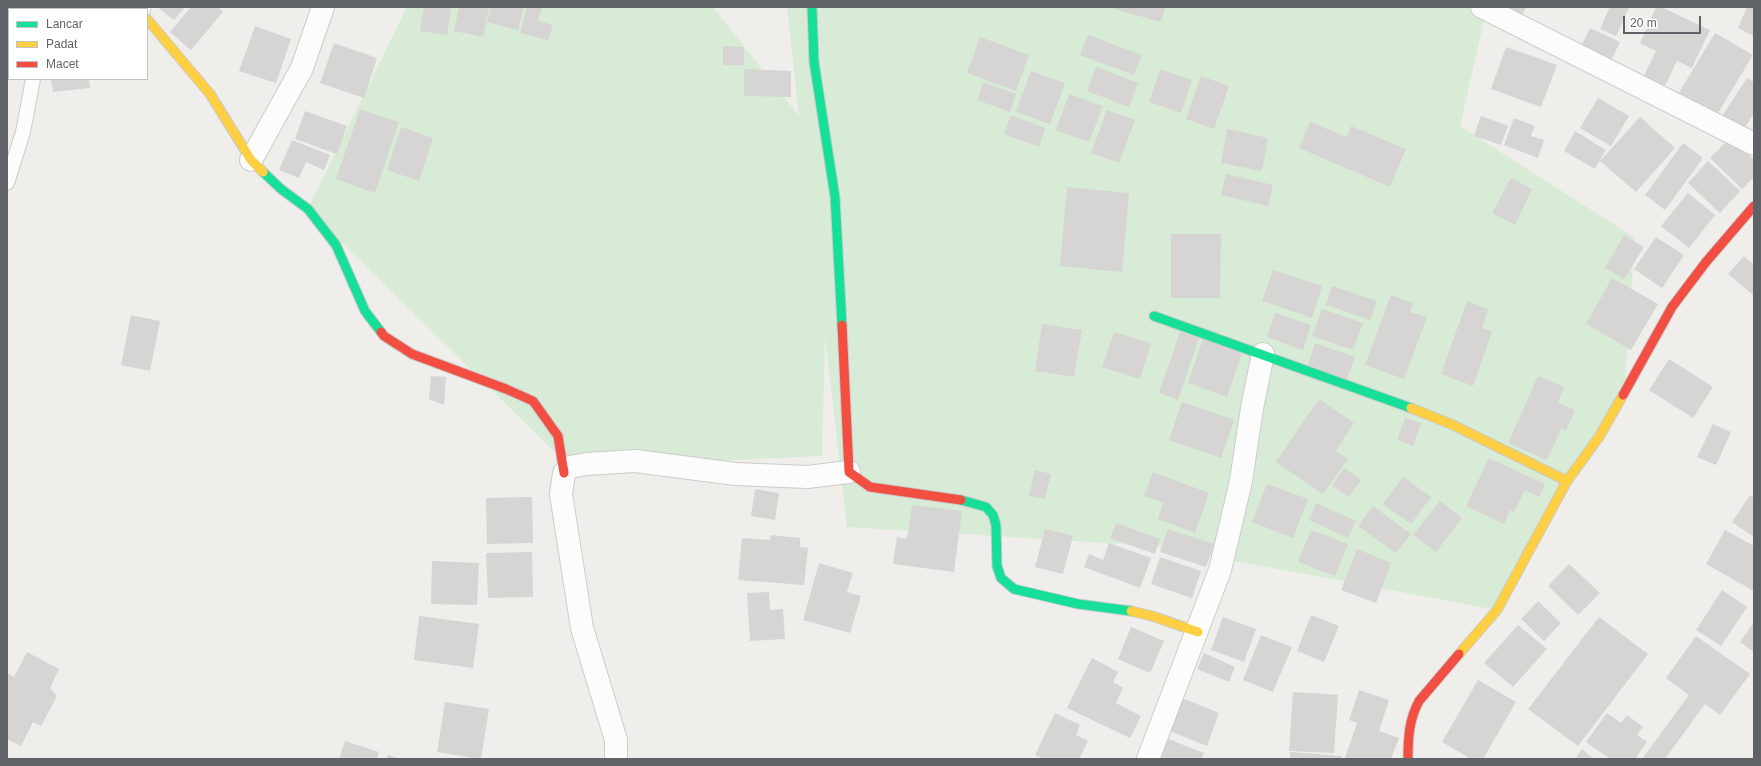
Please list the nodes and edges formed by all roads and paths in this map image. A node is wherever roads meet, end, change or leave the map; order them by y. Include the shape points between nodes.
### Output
1 (323, 7) edge
2 (812, 7) edge
3 (1482, 7) edge
4 (148, 20) edge
5 (33, 80) edge
6 (1754, 144) edge
7 (251, 160) junction
8 (7, 183) edge
9 (1754, 206) edge
10 (1154, 316) dead end
11 (1263, 354) junction
12 (849, 472) junction
13 (564, 473) junction
14 (1567, 481) junction
15 (1198, 632) junction
16 (616, 759) edge
17 (1148, 759) edge
18 (1408, 759) edge

1 - 7 street via 302,68
2 - 12 street via 814,62 835,197
3 - 6 street
4 - 7 street via 210,94
5 - 8 lane via 23,132
7 - 13 street via 281,189 308,210 336,245 365,310 384,336 412,354 533,401 558,436
9 - 14 street via 1672,307 1599,437
10 - 11 street
11 - 14 street via 1395,401 1453,425
11 - 15 street via 1241,481 1222,562
12 - 13 street via 807,476 736,474 635,461 586,464 570,467
12 - 15 street via 870,487 970,502 986,507 996,525 997,566 1001,578 1014,589 1078,604 1152,616
13 - 16 street via 561,494 582,628 616,740
14 - 18 street via 1497,610 1411,716 1407,728
15 - 17 street

